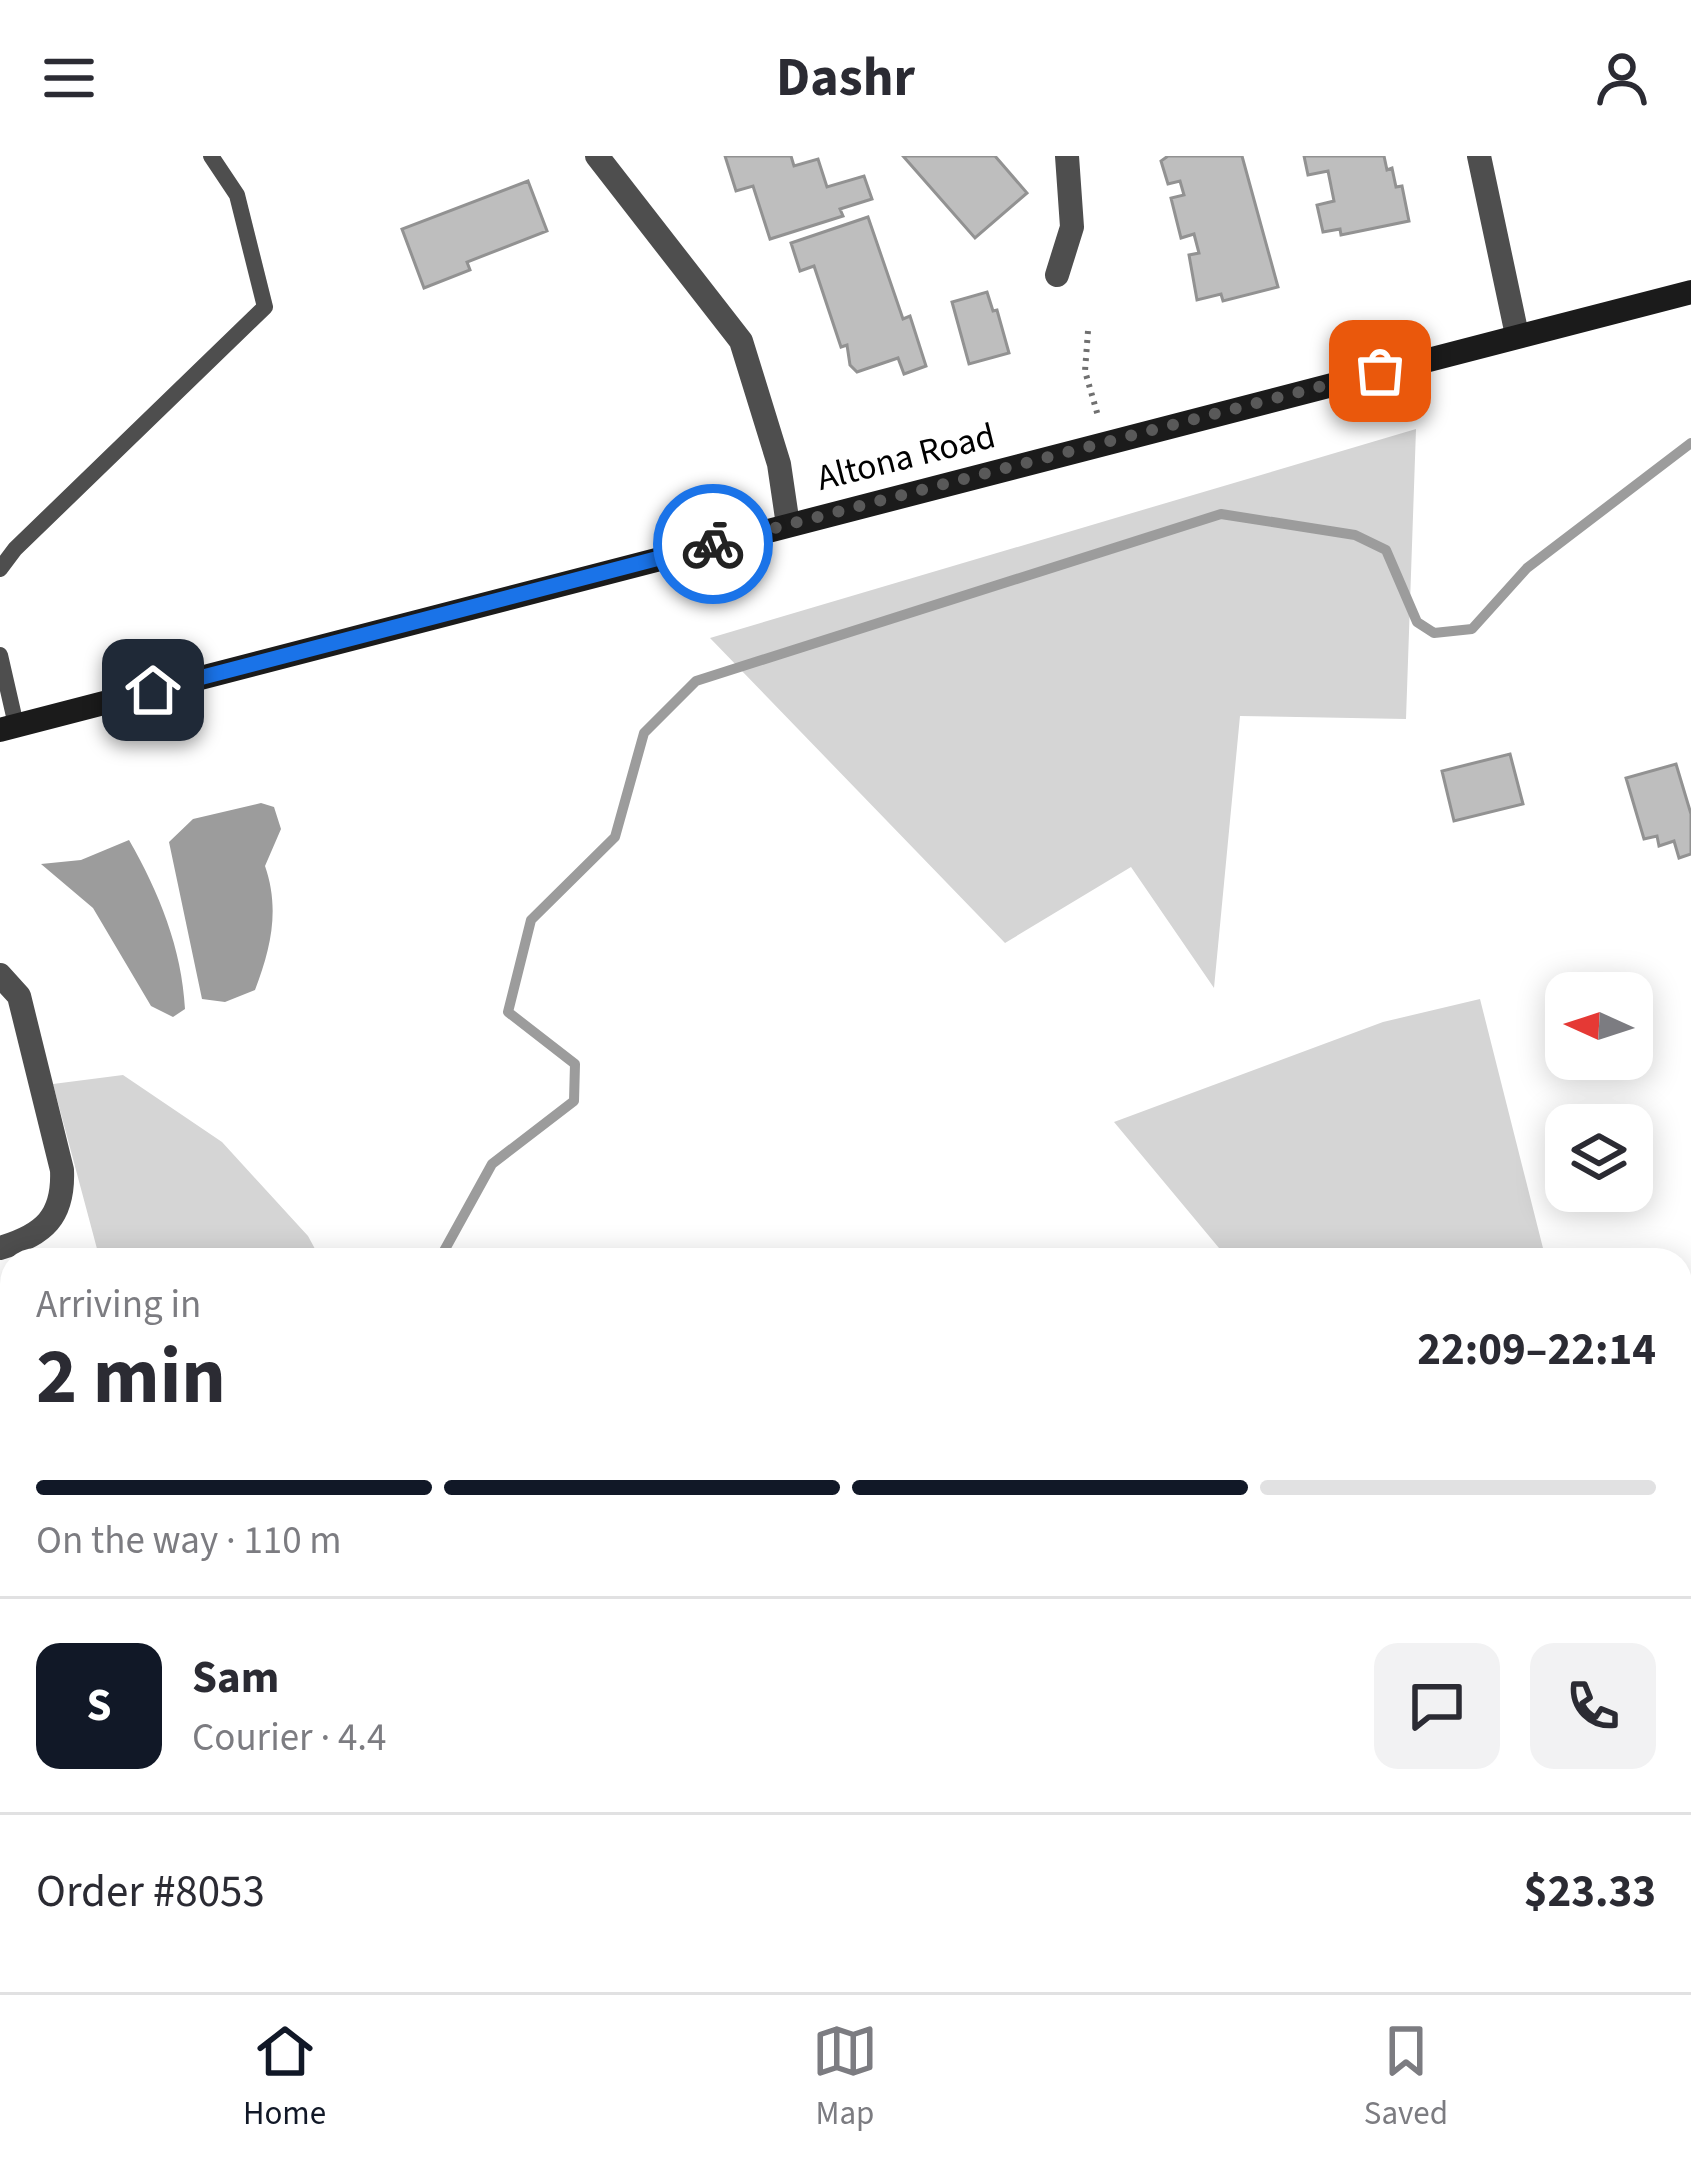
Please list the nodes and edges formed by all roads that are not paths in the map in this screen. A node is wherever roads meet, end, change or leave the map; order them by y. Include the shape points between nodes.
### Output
1 (211, 156) edge
2 (597, 156) edge
3 (1067, 156) edge
4 (1479, 156) edge
5 (1057, 275) dead end
6 (1691, 292) edge
7 (1517, 335) junction
8 (788, 525) junction
9 (0, 569) edge
10 (0, 655) edge
11 (8, 728) edge
12 (0, 975) edge
13 (3, 1248) edge

1 - 9 lane via 238,195 265,307
2 - 8 street via 741,341 779,464
3 - 5 street via 1072,227
4 - 7 street
6 - 7 main road, Altona Road
7 - 8 main road, Altona Road
8 - 11 main road, Altona Road
10 - 11 lane
12 - 13 street via 19,996 63,1196 53,1219

